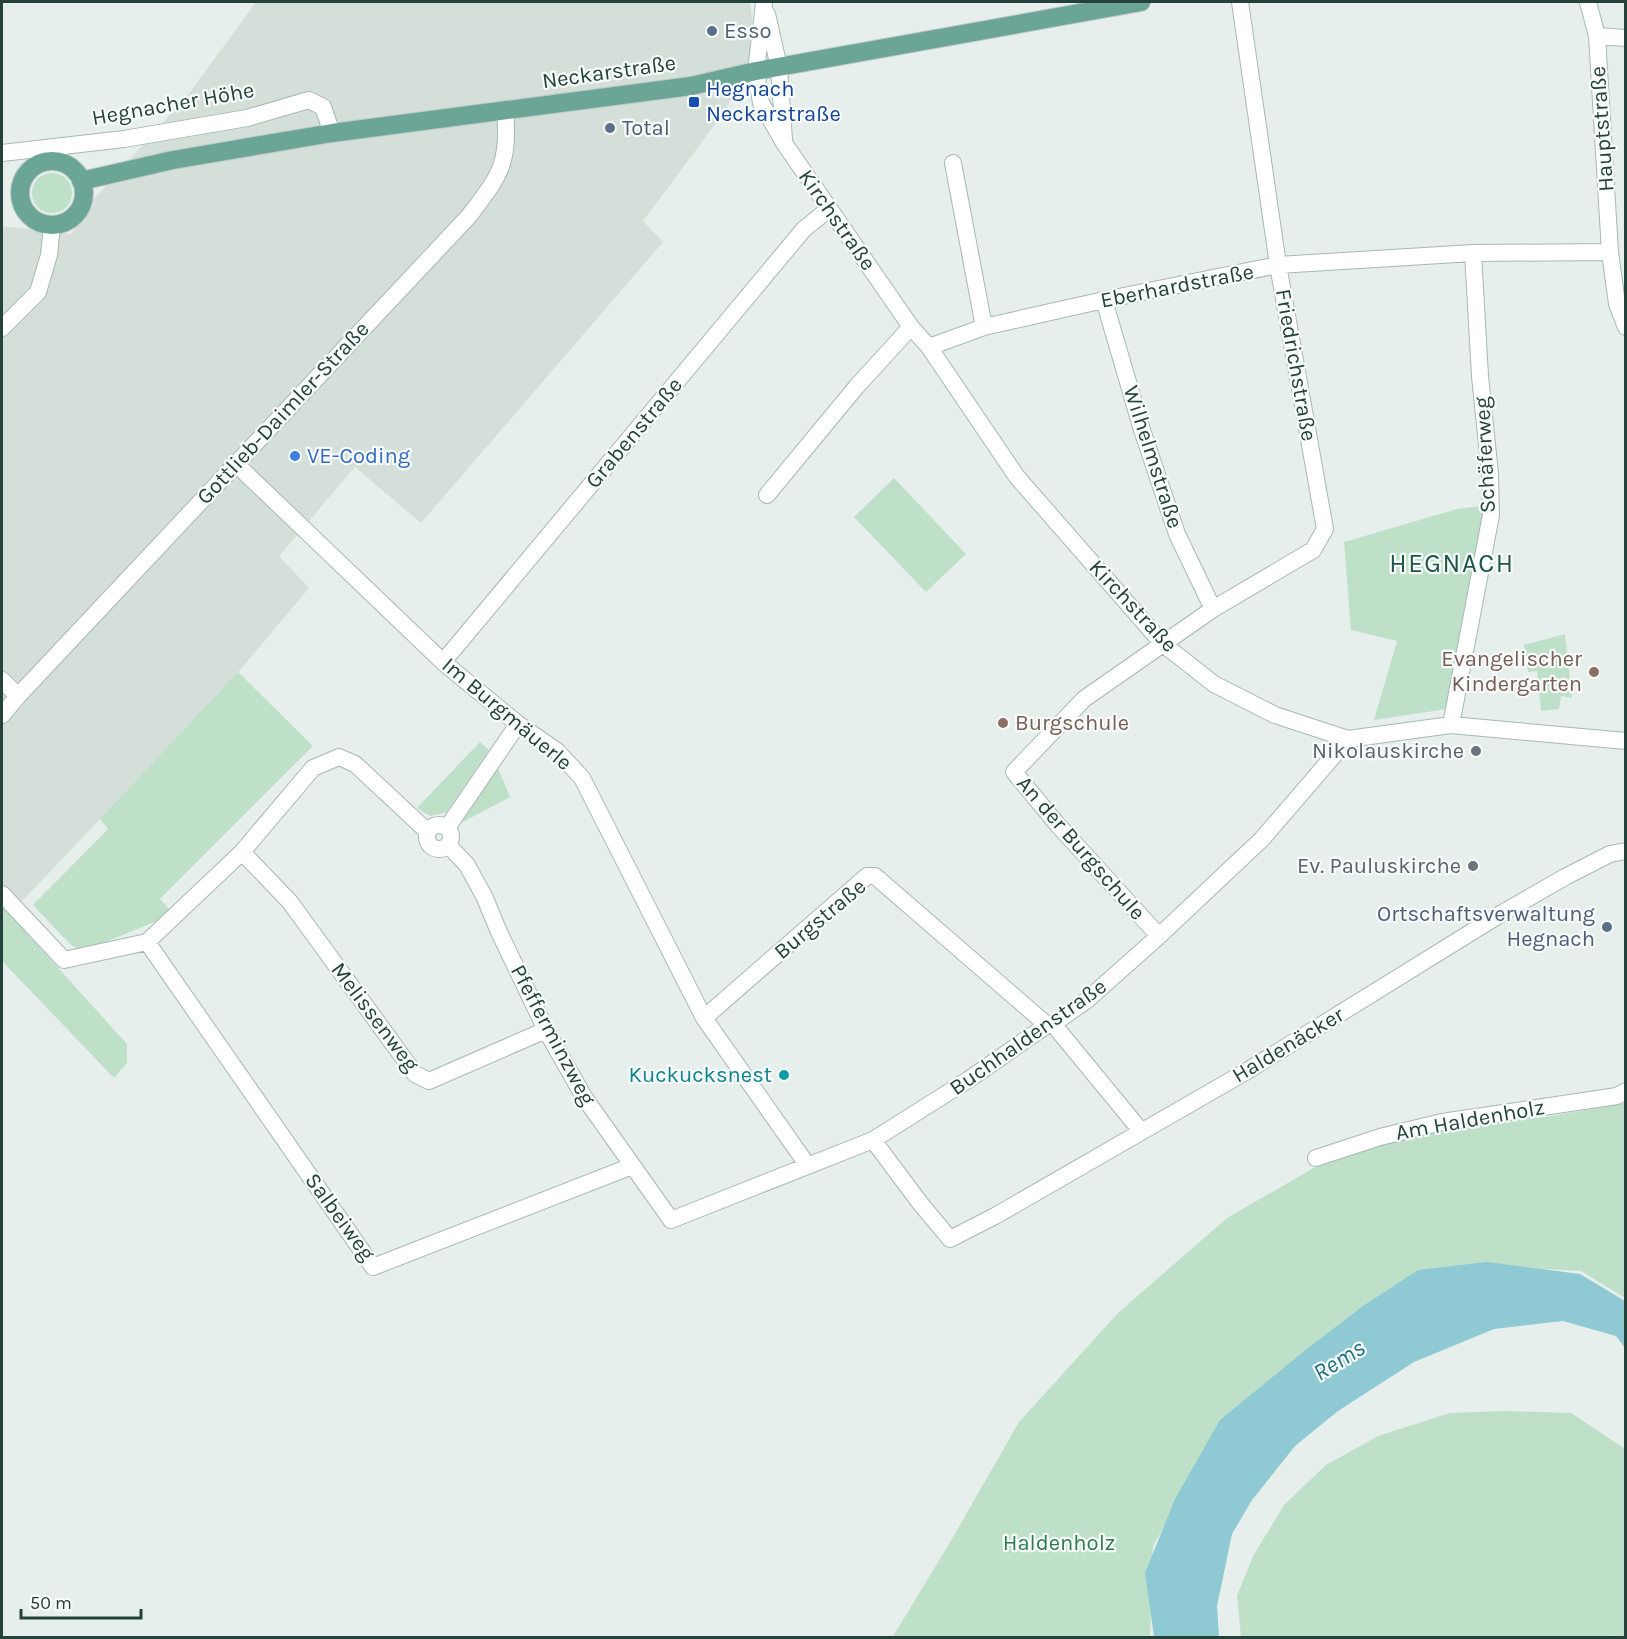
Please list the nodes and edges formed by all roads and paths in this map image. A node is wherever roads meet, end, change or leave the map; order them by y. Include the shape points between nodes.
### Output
1 (764, 2) edge
2 (1140, 2) edge
3 (1240, 2) edge
4 (1588, 2) edge
5 (1597, 36) junction
6 (1626, 38) edge
7 (779, 67) junction
8 (756, 71) junction
9 (505, 110) junction
10 (332, 133) junction
11 (784, 143) junction
12 (2, 153) edge
13 (953, 163) dead end
14 (81, 181) junction
15 (10, 191) edge
16 (829, 209) junction
17 (52, 226) junction
18 (1610, 252) junction
19 (1473, 253) junction
20 (1278, 265) junction
21 (1104, 300) junction
22 (911, 327) junction
23 (984, 327) junction
24 (1626, 327) edge
25 (2, 328) edge
26 (929, 347) junction
27 (236, 464) junction
28 (767, 495) dead end
29 (1213, 609) junction
30 (1163, 645) junction
31 (443, 662) junction
32 (2, 680) edge
33 (18, 696) junction
34 (2, 715) edge
35 (518, 724) junction
36 (1450, 725) junction
37 (1348, 739) junction
38 (1626, 741) edge
39 (448, 836) junction
40 (1626, 851) edge
41 (242, 852) junction
42 (2, 894) edge
43 (1159, 936) junction
44 (147, 942) junction
45 (704, 1018) junction
46 (1050, 1024) junction
47 (546, 1030) junction
48 (1626, 1091) edge
49 (1140, 1131) junction
50 (873, 1140) junction
51 (1316, 1158) dead end
52 (632, 1166) junction
53 (808, 1166) junction
54 (671, 1220) joint

1 - 7 street
1 - 8 street, Kirchstraße
2 - 7 main road, Neckarstraße
3 - 20 street, Friedrichstraße
4 - 5 street, Hauptstraße
5 - 6 street
5 - 18 street, Hauptstraße
7 - 8 main road, Neckarstraße
7 - 11 street
8 - 9 main road, Neckarstraße via 691,86
8 - 11 street, Kirchstraße via 761,103
9 - 10 main road, Neckarstraße
9 - 27 street, Gottlieb-Daimler-Straße via 505,155 490,189
10 - 12 street, Hegnacher Höhe via 323,107 309,100 247,117 124,139
10 - 14 main road, Neckarstraße via 173,160
11 - 16 street, Kirchstraße
13 - 23 street
14 - 15 main road via 68,165 40,163
14 - 17 main road via 84,193 80,208 64,223
15 - 17 main road via 31,217
16 - 22 street, Kirchstraße
16 - 31 street, Grabenstraße via 804,229
17 - 25 street via 49,255 38,292
18 - 19 street, Eberhardstraße
18 - 24 street, Hauptstraße via 1617,304
19 - 20 street, Eberhardstraße
19 - 36 street, Schäferweg via 1491,514
20 - 21 street, Eberhardstraße
20 - 29 street, Friedrichstraße via 1325,529 1313,550
21 - 23 street, Eberhardstraße
21 - 29 street, Wilhelmstraße via 1177,534
22 - 26 street, Kirchstraße
22 - 28 street
23 - 26 street, Eberhardstraße
26 - 30 street, Kirchstraße via 1017,477
27 - 31 street, Im Burgmäuerle
27 - 33 street, Gottlieb-Daimler-Straße
29 - 30 street, Friedrichstraße
30 - 37 street, Kirchstraße via 1214,684 1275,715
30 - 43 street, An der Burgschule via 1084,699 1014,772
31 - 35 street, Im Burgmäuerle
32 - 33 street
33 - 34 street, Gottlieb-Daimler-Straße
35 - 39 street
35 - 45 street, Im Burgmäuerle via 557,751 582,778
36 - 37 street, Kirchstraße
36 - 38 street, Kirchstraße
37 - 43 street, Buchhaldenstraße via 1262,839
39 - 41 street, Pfefferminzweg via 438,849 434,847 428,832 355,764 339,757 313,768
39 - 47 street, Pfefferminzweg via 484,896
40 - 49 street, Haldenäcker via 1610,854 1546,888 1247,1071
41 - 44 street
41 - 47 street, Melissenweg via 290,902 415,1074 429,1081
42 - 44 street via 64,960
43 - 46 street, Buchhaldenstraße via 1087,1000
44 - 52 street, Salbeiweg via 373,1267
45 - 46 street, Burgstraße via 867,876 875,876
45 - 53 street, Im Burgmäuerle
46 - 49 street, Burgstraße
46 - 50 street, Buchhaldenstraße
47 - 52 street, Pfefferminzweg via 584,1097
48 - 51 street, Am Haldenholz via 1617,1096 1442,1122
49 - 50 street, Haldenäcker via 950,1239
50 - 53 street, Buchhaldenstraße
52 - 54 street, Pfefferminzweg
53 - 54 street, Buchhaldenstraße

